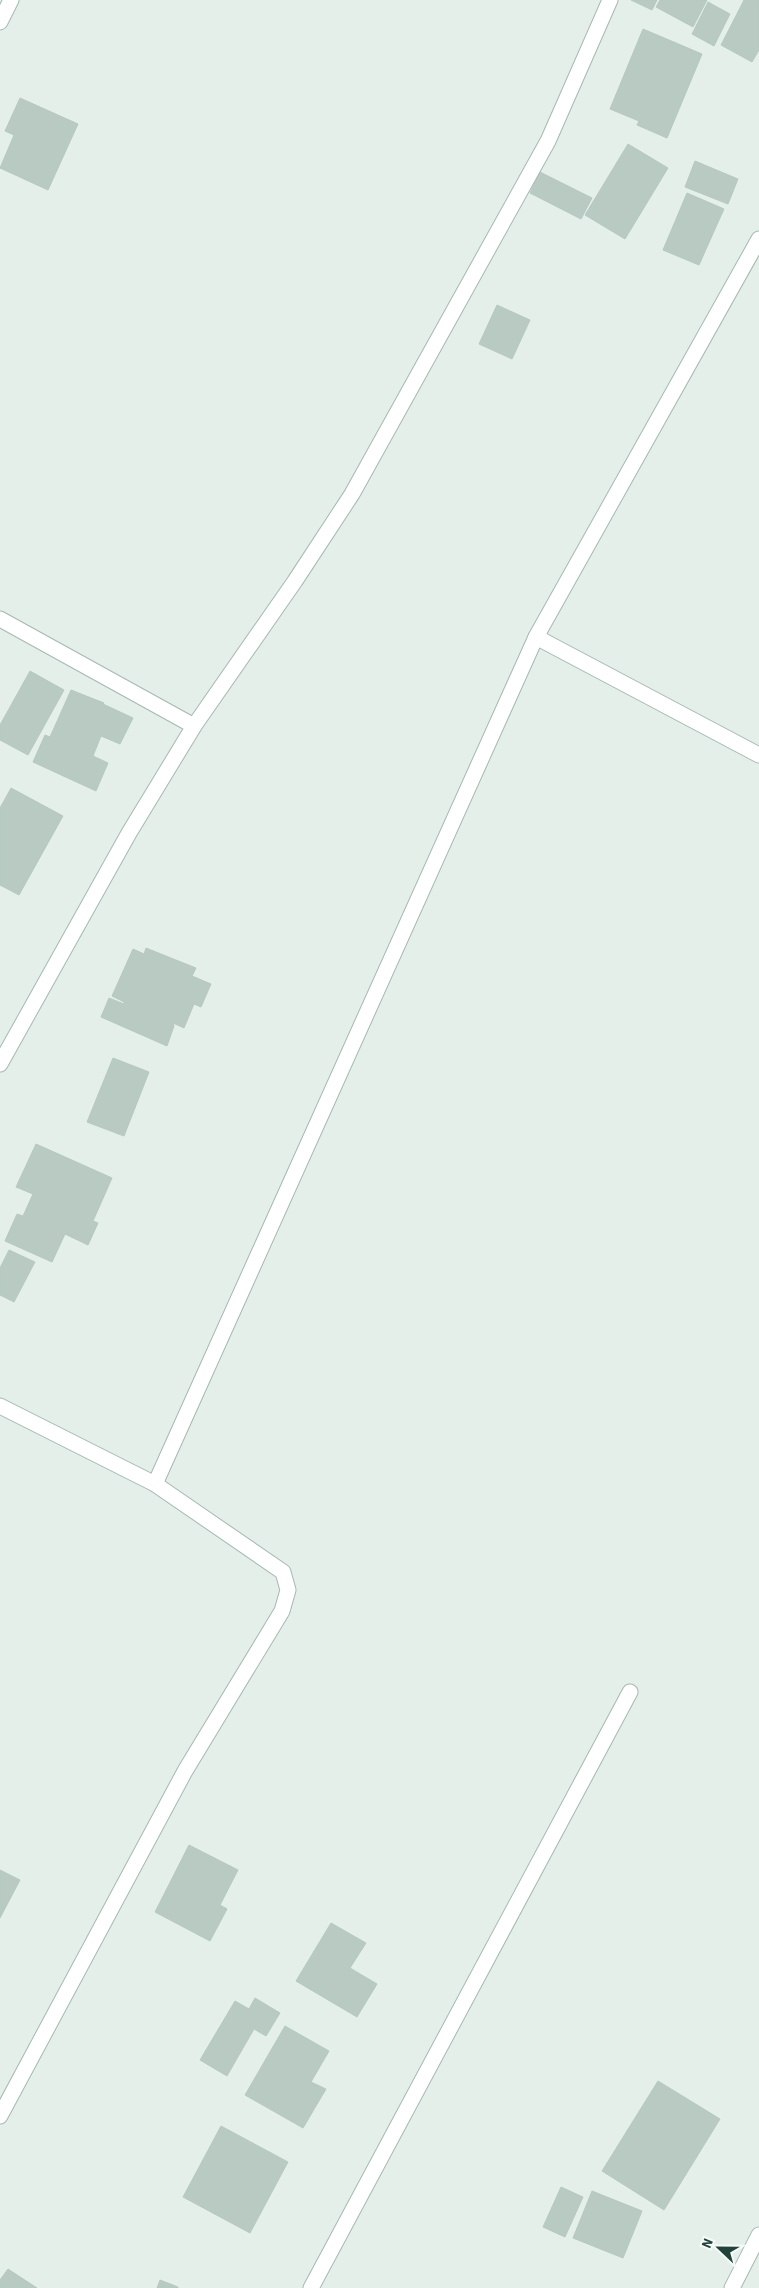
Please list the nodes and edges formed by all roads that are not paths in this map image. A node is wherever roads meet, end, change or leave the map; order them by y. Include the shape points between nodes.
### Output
1 (10, 0) edge
2 (610, 0) edge
3 (0, 22) edge
4 (759, 239) edge
5 (0, 619) edge
6 (536, 637) junction
7 (194, 726) junction
8 (759, 755) edge
9 (0, 1064) edge
10 (0, 1406) edge
11 (155, 1484) junction
12 (630, 1692) dead end
13 (0, 2116) edge
14 (759, 2235) edge
15 (311, 2288) edge
16 (732, 2288) edge

1 - 3 street
2 - 7 street via 548,141 357,485
4 - 6 street
5 - 7 street
6 - 8 street
6 - 11 street
7 - 9 street via 129,833
10 - 11 street
11 - 13 street via 282,1572 288,1590 282,1611 185,1770
12 - 15 street
14 - 16 street

